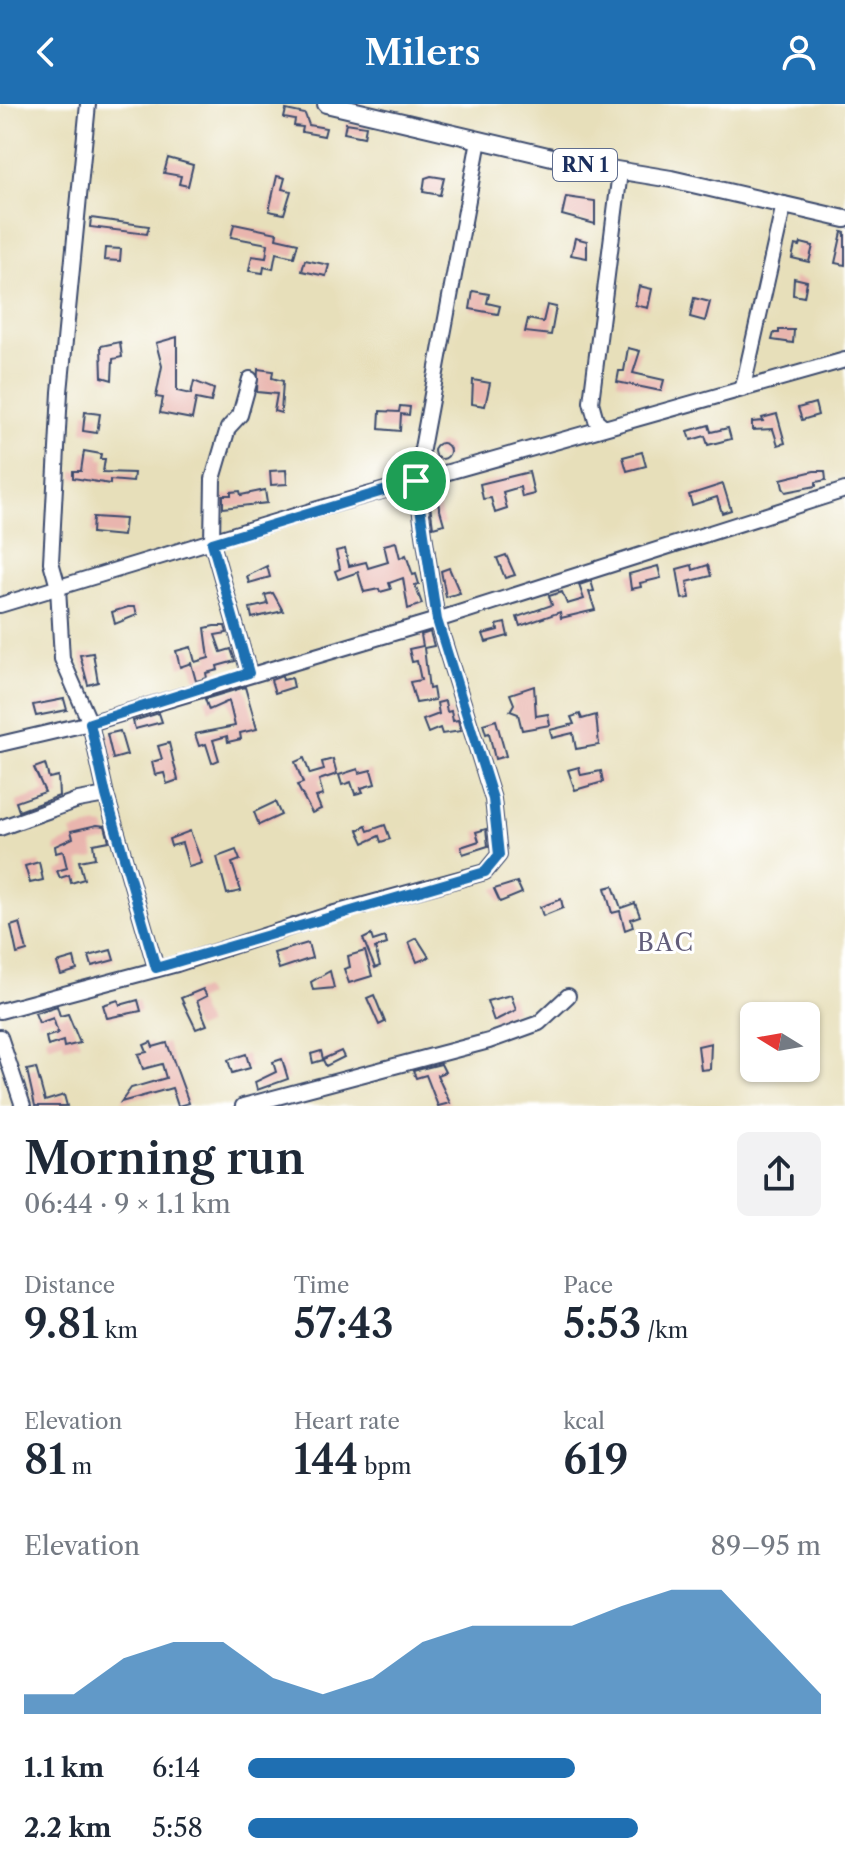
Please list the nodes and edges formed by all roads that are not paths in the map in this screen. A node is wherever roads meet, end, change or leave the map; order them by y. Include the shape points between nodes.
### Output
1 (88, 104) edge
2 (326, 104) edge
3 (479, 140) junction
4 (620, 172) junction
5 (784, 204) junction
6 (845, 219) edge
7 (845, 360) edge
8 (250, 379) dead end
9 (743, 387) junction
10 (591, 402) junction
11 (603, 426) junction
12 (579, 433) junction
13 (416, 481) junction
14 (845, 490) edge
15 (212, 543) junction
16 (58, 587) junction
17 (0, 605) edge
18 (437, 620) junction
19 (249, 673) junction
20 (90, 723) junction
21 (0, 744) edge
22 (106, 795) junction
23 (0, 828) edge
24 (156, 968) junction
25 (568, 996) dead end
26 (0, 1011) edge
27 (0, 1037) edge
28 (23, 1106) edge
29 (243, 1106) edge

1 - 16 street via 51,530
2 - 3 main road, RN 1
3 - 4 main road, RN 1
3 - 13 street
4 - 5 main road, RN 1
4 - 10 street
5 - 6 main road, RN 1
5 - 9 street
7 - 9 street
8 - 15 street via 213,479
9 - 11 street
10 - 11 street
10 - 12 street
11 - 12 street
12 - 13 street
13 - 15 street
13 - 18 street
14 - 18 street
15 - 16 street
15 - 19 street
16 - 17 street
16 - 20 street via 62,659
18 - 19 street
18 - 24 street via 493,799 499,855 485,872
19 - 20 street
20 - 21 street
20 - 22 street
22 - 23 street
22 - 24 street
24 - 26 street
25 - 29 street via 539,1023 489,1041
27 - 28 street

